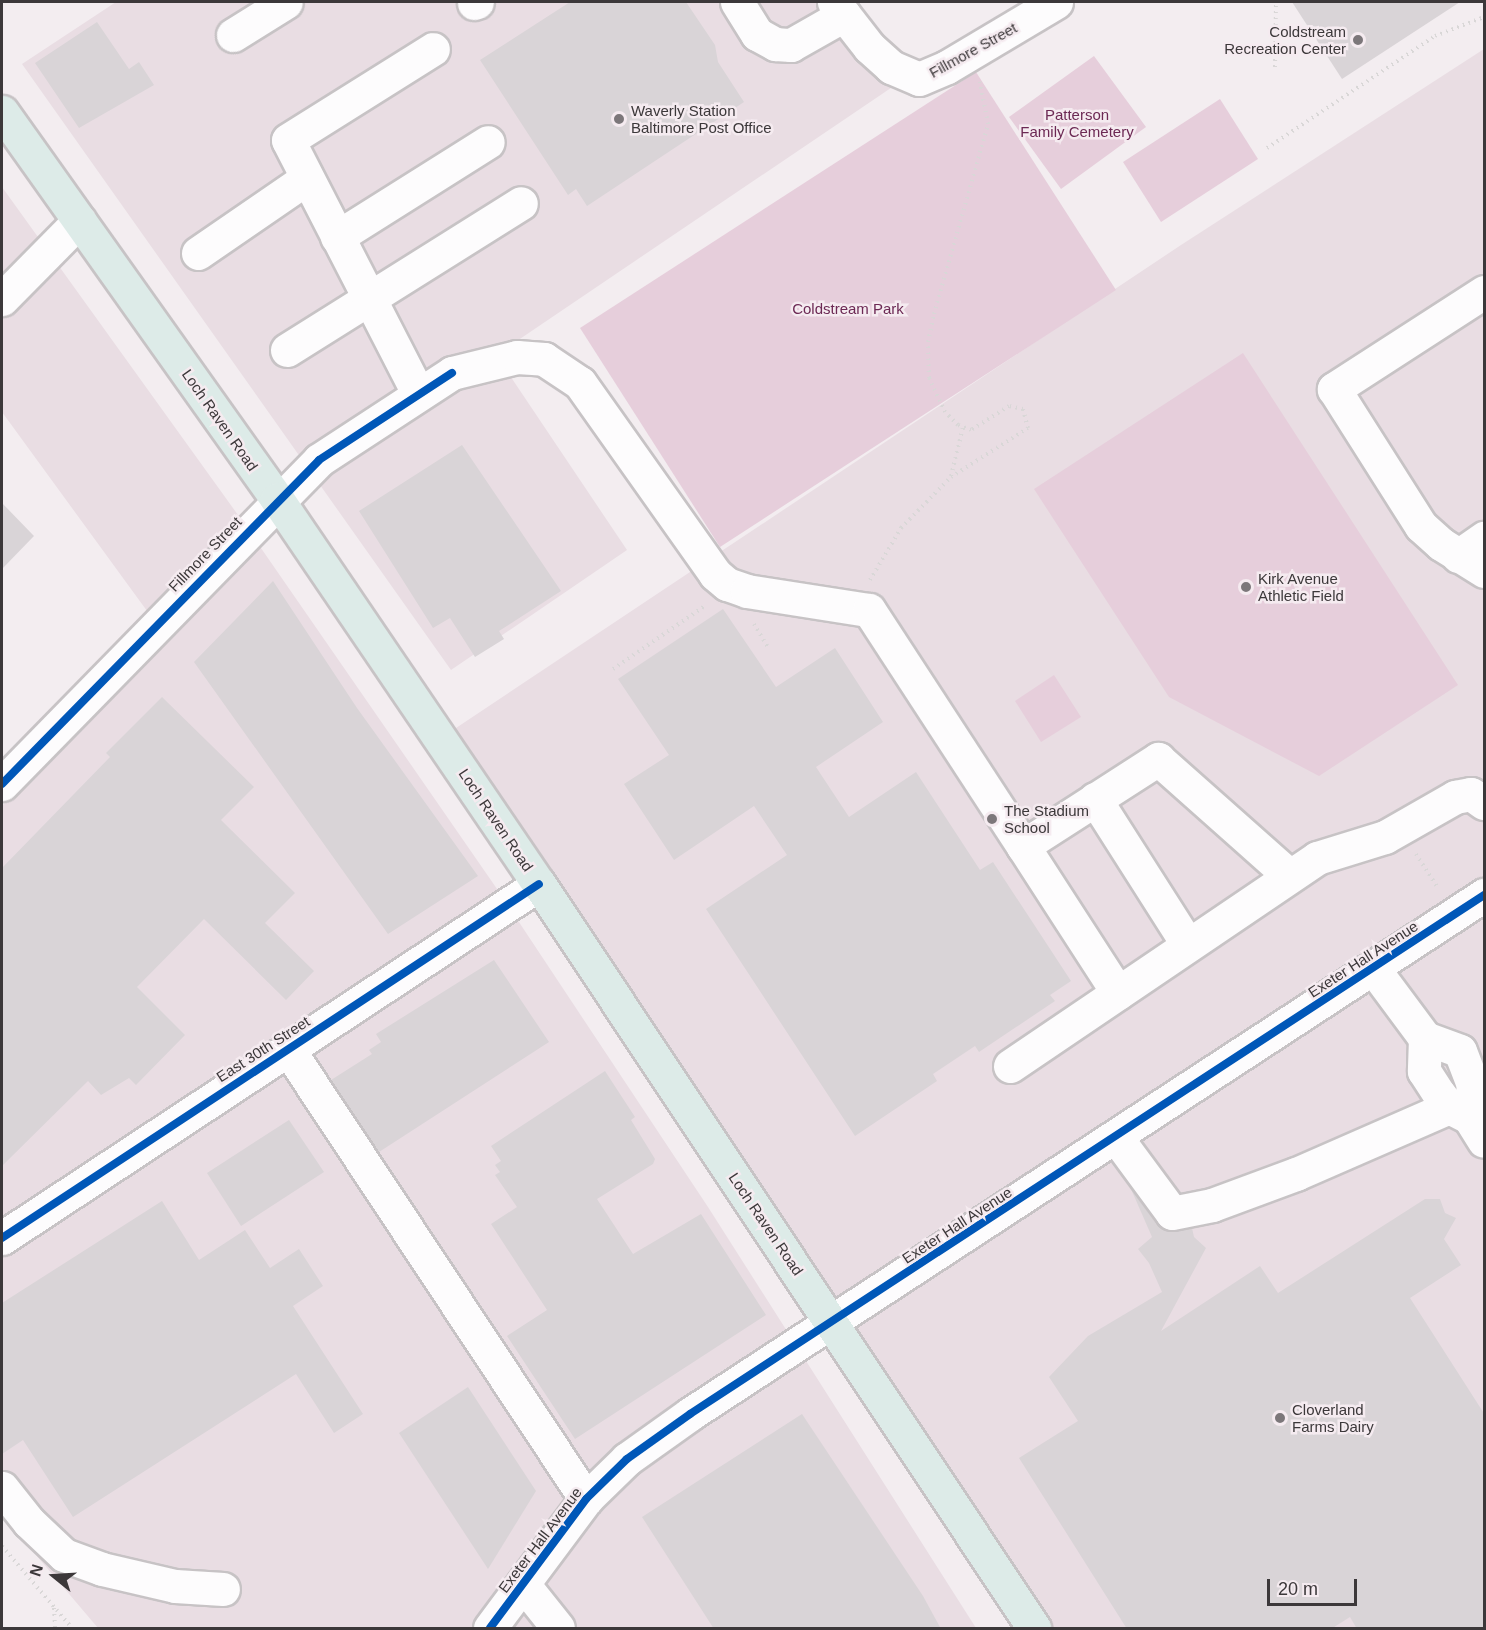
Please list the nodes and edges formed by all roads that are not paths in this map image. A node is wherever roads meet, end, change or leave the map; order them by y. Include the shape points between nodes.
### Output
1 (286, 2) edge
2 (737, 2) edge
3 (1056, 2) edge
4 (839, 8) edge
5 (233, 35) dead end
6 (433, 49) dead end
7 (2, 112) edge
8 (488, 142) dead end
9 (307, 178) junction
10 (521, 203) dead end
11 (78, 221) junction
12 (338, 237) junction
13 (198, 253) dead end
14 (1485, 292) edge
15 (2, 299) edge
16 (370, 300) junction
17 (287, 350) dead end
18 (418, 393) junction
19 (277, 499) junction
20 (1485, 538) edge
21 (1471, 564) edge
22 (2, 784) edge
23 (1095, 799) junction
24 (1485, 803) edge
25 (1023, 846) junction
26 (1290, 876) junction
27 (539, 884) junction
28 (1485, 895) edge
29 (1188, 945) junction
30 (1373, 968) junction
31 (1118, 993) junction
32 (288, 1049) junction
33 (1010, 1066) dead end
34 (1468, 1122) edge
35 (1116, 1137) junction
36 (2, 1238) edge
37 (832, 1322) junction
38 (2, 1488) edge
39 (586, 1499) junction
40 (523, 1584) junction
41 (223, 1589) dead end
42 (495, 1624) edge
43 (558, 1629) edge
44 (1034, 1629) edge

1 - 5 street
2 - 4 street via 757,34 775,44 791,45
3 - 4 street, Fillmore Street via 920,79 891,67 868,47
6 - 9 street via 288,140
7 - 11 main road, Loch Raven Road
8 - 12 street
9 - 12 street
9 - 13 street
10 - 16 street
11 - 15 street
11 - 19 main road, Loch Raven Road
12 - 16 street
14 - 21 street via 1334,389 1421,526
16 - 17 street
16 - 18 street
18 - 19 street, Fillmore Street via 319,460
18 - 25 street, Fillmore Street via 452,373 518,357 544,359 580,383 715,574 747,591 869,610
19 - 22 street, Fillmore Street
19 - 27 main road, Loch Raven Road
20 - 21 street
23 - 25 street
23 - 26 street via 1158,759
23 - 29 street
24 - 26 street via 1471,794 1455,796 1385,837 1317,858
25 - 31 street, Fillmore Street
26 - 29 street
27 - 32 street, East 30th Street
27 - 37 main road, Loch Raven Road
28 - 30 street, Exeter Hall Avenue
29 - 31 street
30 - 34 street via 1425,1038 1425,1071
30 - 35 street, Exeter Hall Avenue
31 - 33 street
32 - 36 street, East 30th Street
32 - 39 street
34 - 35 street via 1404,1130 1212,1205 1172,1213
35 - 37 street, Exeter Hall Avenue
37 - 39 street, Exeter Hall Avenue via 654,1439
37 - 44 main road, Loch Raven Road
38 - 41 street via 29,1522 64,1555 102,1569 175,1586
39 - 40 street, Exeter Hall Avenue
40 - 42 street, Exeter Hall Avenue
40 - 43 street

